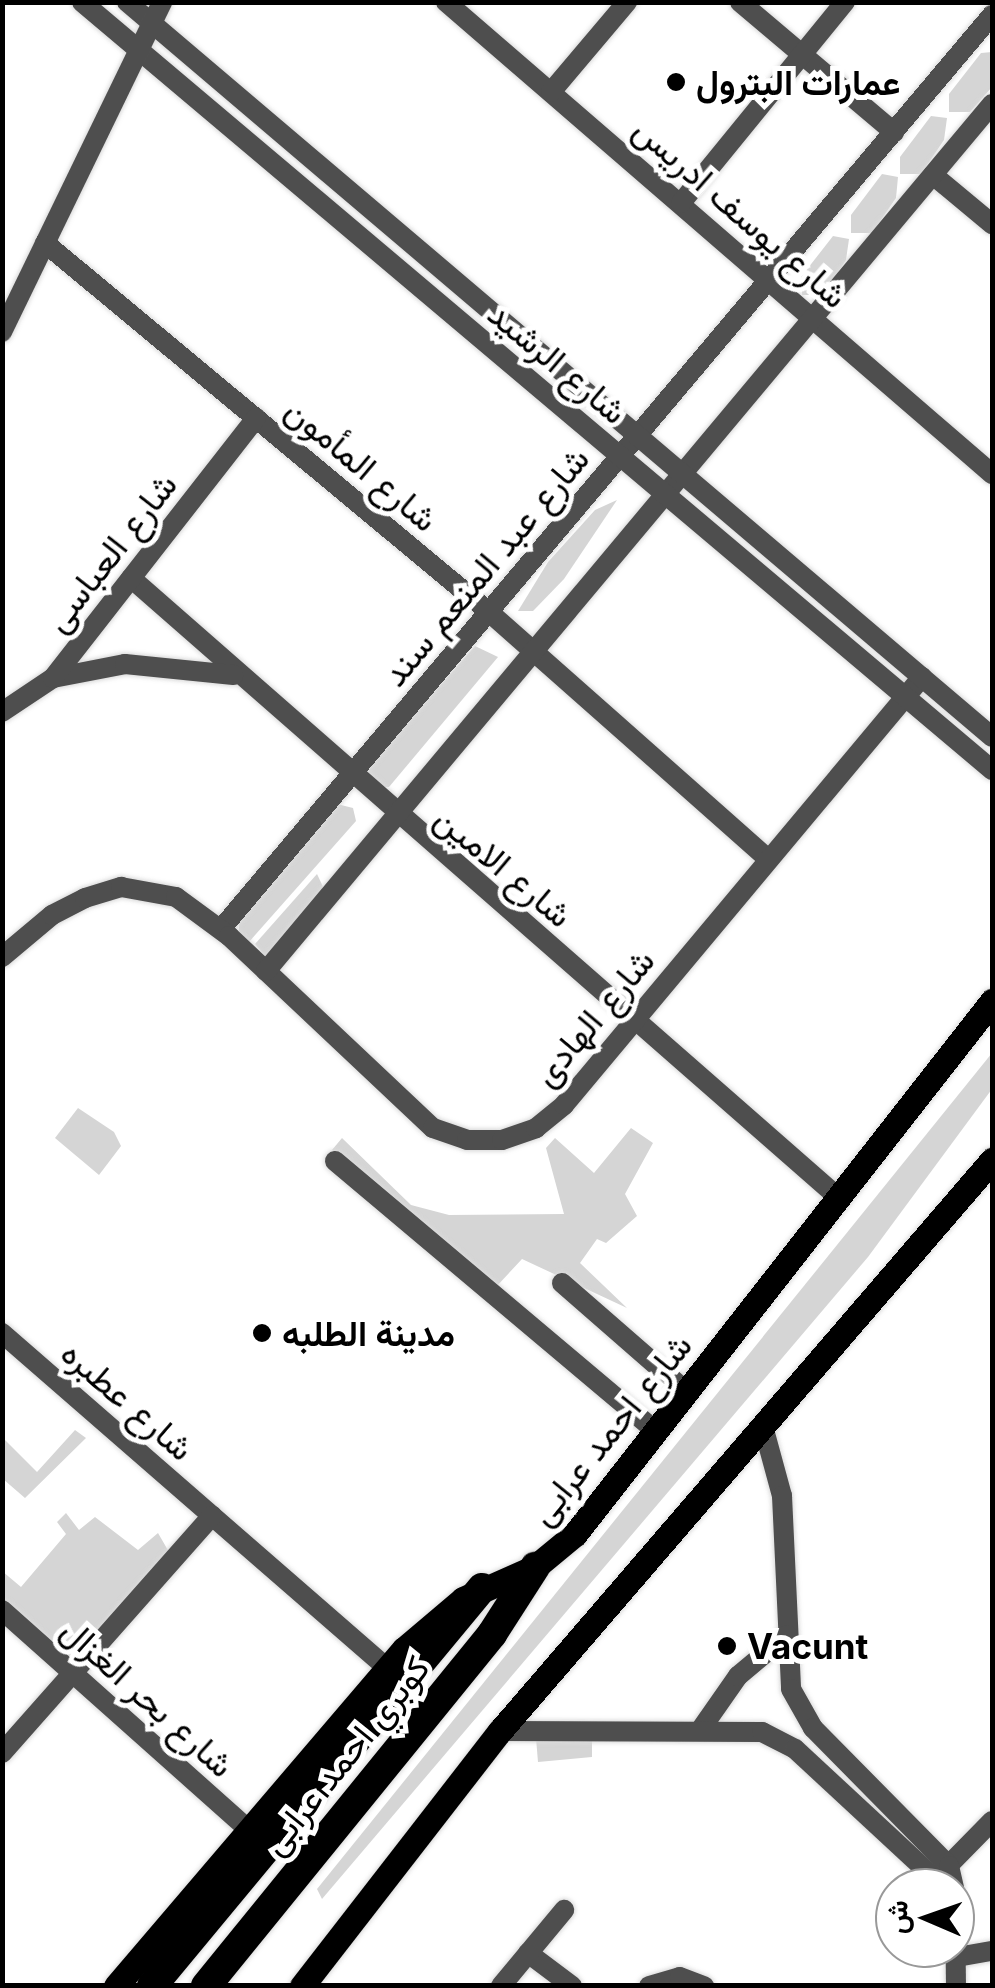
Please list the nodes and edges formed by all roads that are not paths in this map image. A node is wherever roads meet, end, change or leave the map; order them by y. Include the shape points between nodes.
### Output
1 (82, 2) edge
2 (127, 2) edge
3 (162, 2) edge
4 (446, 2) edge
5 (480, 2) edge
6 (627, 2) edge
7 (740, 2) edge
8 (845, 2) edge
9 (992, 15) edge
10 (466, 19) junction
11 (152, 23) junction
12 (138, 51) junction
13 (802, 55) junction
14 (551, 92) junction
15 (992, 104) edge
16 (894, 132) junction
17 (933, 175) junction
18 (681, 203) junction
19 (992, 224) edge
20 (45, 243) junction
21 (770, 279) junction
22 (817, 320) junction
23 (2, 332) edge
24 (256, 418) junction
25 (638, 436) junction
26 (620, 457) junction
27 (992, 474) edge
28 (682, 475) junction
29 (663, 496) junction
30 (131, 578) junction
31 (488, 612) junction
32 (532, 653) junction
33 (235, 675) junction
34 (52, 678) junction
35 (922, 678) junction
36 (906, 698) junction
37 (2, 712) edge
38 (992, 736) edge
39 (992, 770) edge
40 (351, 776) junction
41 (396, 816) junction
42 (768, 858) junction
43 (222, 929) junction
44 (2, 957) edge
45 (266, 971) junction
46 (992, 1001) edge
47 (635, 1020) junction
48 (992, 1024) edge
49 (961, 1039) junction
50 (992, 1160) edge
51 (335, 1162) dead end
52 (839, 1198) junction
53 (562, 1283) dead end
54 (2, 1334) edge
55 (687, 1392) junction
56 (764, 1426) junction
57 (656, 1431) junction
58 (212, 1516) junction
59 (535, 1567) junction
60 (482, 1588) junction
61 (2, 1610) edge
62 (787, 1635) junction
63 (387, 1668) junction
64 (73, 1674) junction
65 (701, 1729) junction
66 (500, 1731) junction
67 (2, 1753) edge
68 (992, 1821) edge
69 (251, 1832) junction
70 (931, 1868) edge
71 (934, 1868) edge
72 (951, 1868) edge
73 (564, 1910) dead end
74 (528, 1953) junction
75 (133, 1982) edge
76 (206, 1986) edge
77 (302, 1986) edge
78 (501, 1986) edge
79 (572, 1986) edge
80 (649, 1986) edge
81 (704, 1986) edge

1 - 12 street, شارع الرشيد
2 - 11 street, شارع الرشيد
3 - 11 street
4 - 10 street, شارع يوسف ادريس
5 - 10 street
6 - 14 street
7 - 13 street
8 - 13 street
9 - 16 street, شارع عبد المنعم سند
10 - 14 street, شارع يوسف ادريس
11 - 12 street
11 - 25 street, شارع الرشيد
12 - 20 street
12 - 26 street, شارع الرشيد
13 - 16 street
13 - 18 street
14 - 18 street, شارع يوسف ادريس
15 - 17 street
16 - 21 street, شارع عبد المنعم سند
17 - 19 street
17 - 22 street
18 - 21 street, شارع يوسف ادريس
20 - 23 street
20 - 24 street, شارع المأمون
21 - 22 street, شارع يوسف ادريس
21 - 25 street, شارع عبد المنعم سند
22 - 27 street, شارع يوسف ادريس
22 - 28 street
24 - 30 street, شارع العباسى
24 - 31 street, شارع المأمون
25 - 26 street, شارع عبد المنعم سند
25 - 28 street, شارع الرشيد
26 - 29 street, شارع الرشيد
26 - 31 street, شارع عبد المنعم سند
28 - 29 street
28 - 35 street, شارع الرشيد
29 - 32 street
29 - 36 street, شارع الرشيد
30 - 33 street, شارع الامين
30 - 34 street, شارع العباسى
31 - 32 street, شارع المأمون
31 - 40 street, شارع عبد المنعم سند
32 - 41 street
32 - 42 street, شارع المأمون
33 - 34 street via 162,663
33 - 40 street, شارع الامين
34 - 37 street, شارع العباسى
35 - 36 street, شارع الهادى
35 - 38 street, شارع الرشيد
36 - 39 street, شارع الرشيد
36 - 42 street, شارع الهادى
40 - 41 street, شارع الامين
40 - 43 street, شارع عبد المنعم سند
41 - 45 street
41 - 47 street, شارع الامين
42 - 47 street, شارع الهادى
43 - 44 street, شارع الهادى via 176,897 121,887 52,916
43 - 45 street, شارع الهادى
45 - 47 street, شارع الهادى via 433,1128 466,1140 502,1140 536,1128 564,1105
46 - 49 main road, شارع احمد عرابى
47 - 52 street, شارع الامين
48 - 49 main road
49 - 52 main road, شارع احمد عرابى
50 - 56 main road
51 - 57 street
52 - 55 main road, شارع احمد عرابى
53 - 55 street
54 - 58 street, شارع عطبره
55 - 57 main road, شارع احمد عرابى
56 - 62 street via 782,1496
56 - 66 main road
57 - 59 main road, شارع احمد عرابى via 575,1534
58 - 63 street, شارع عطبره
58 - 64 street
59 - 60 main road, شارع احمد عرابى
59 - 76 highway, كوبري احمد عرابى via 492,1634
60 - 63 main road, شارع احمد عرابى via 432,1623
60 - 75 highway via 249,1872
61 - 64 street, شارع بحر الغزال
62 - 65 street via 738,1676
62 - 71 street via 787,1671 800,1710
63 - 69 main road, شارع احمد عرابى
64 - 67 street
64 - 69 street, شارع بحر الغزال
65 - 66 street
65 - 70 street via 762,1732 795,1749
66 - 77 main road
68 - 72 street
69 - 75 main road, شارع احمد عرابى
73 - 74 street
74 - 78 street
74 - 79 street
80 - 81 street via 680,1976

